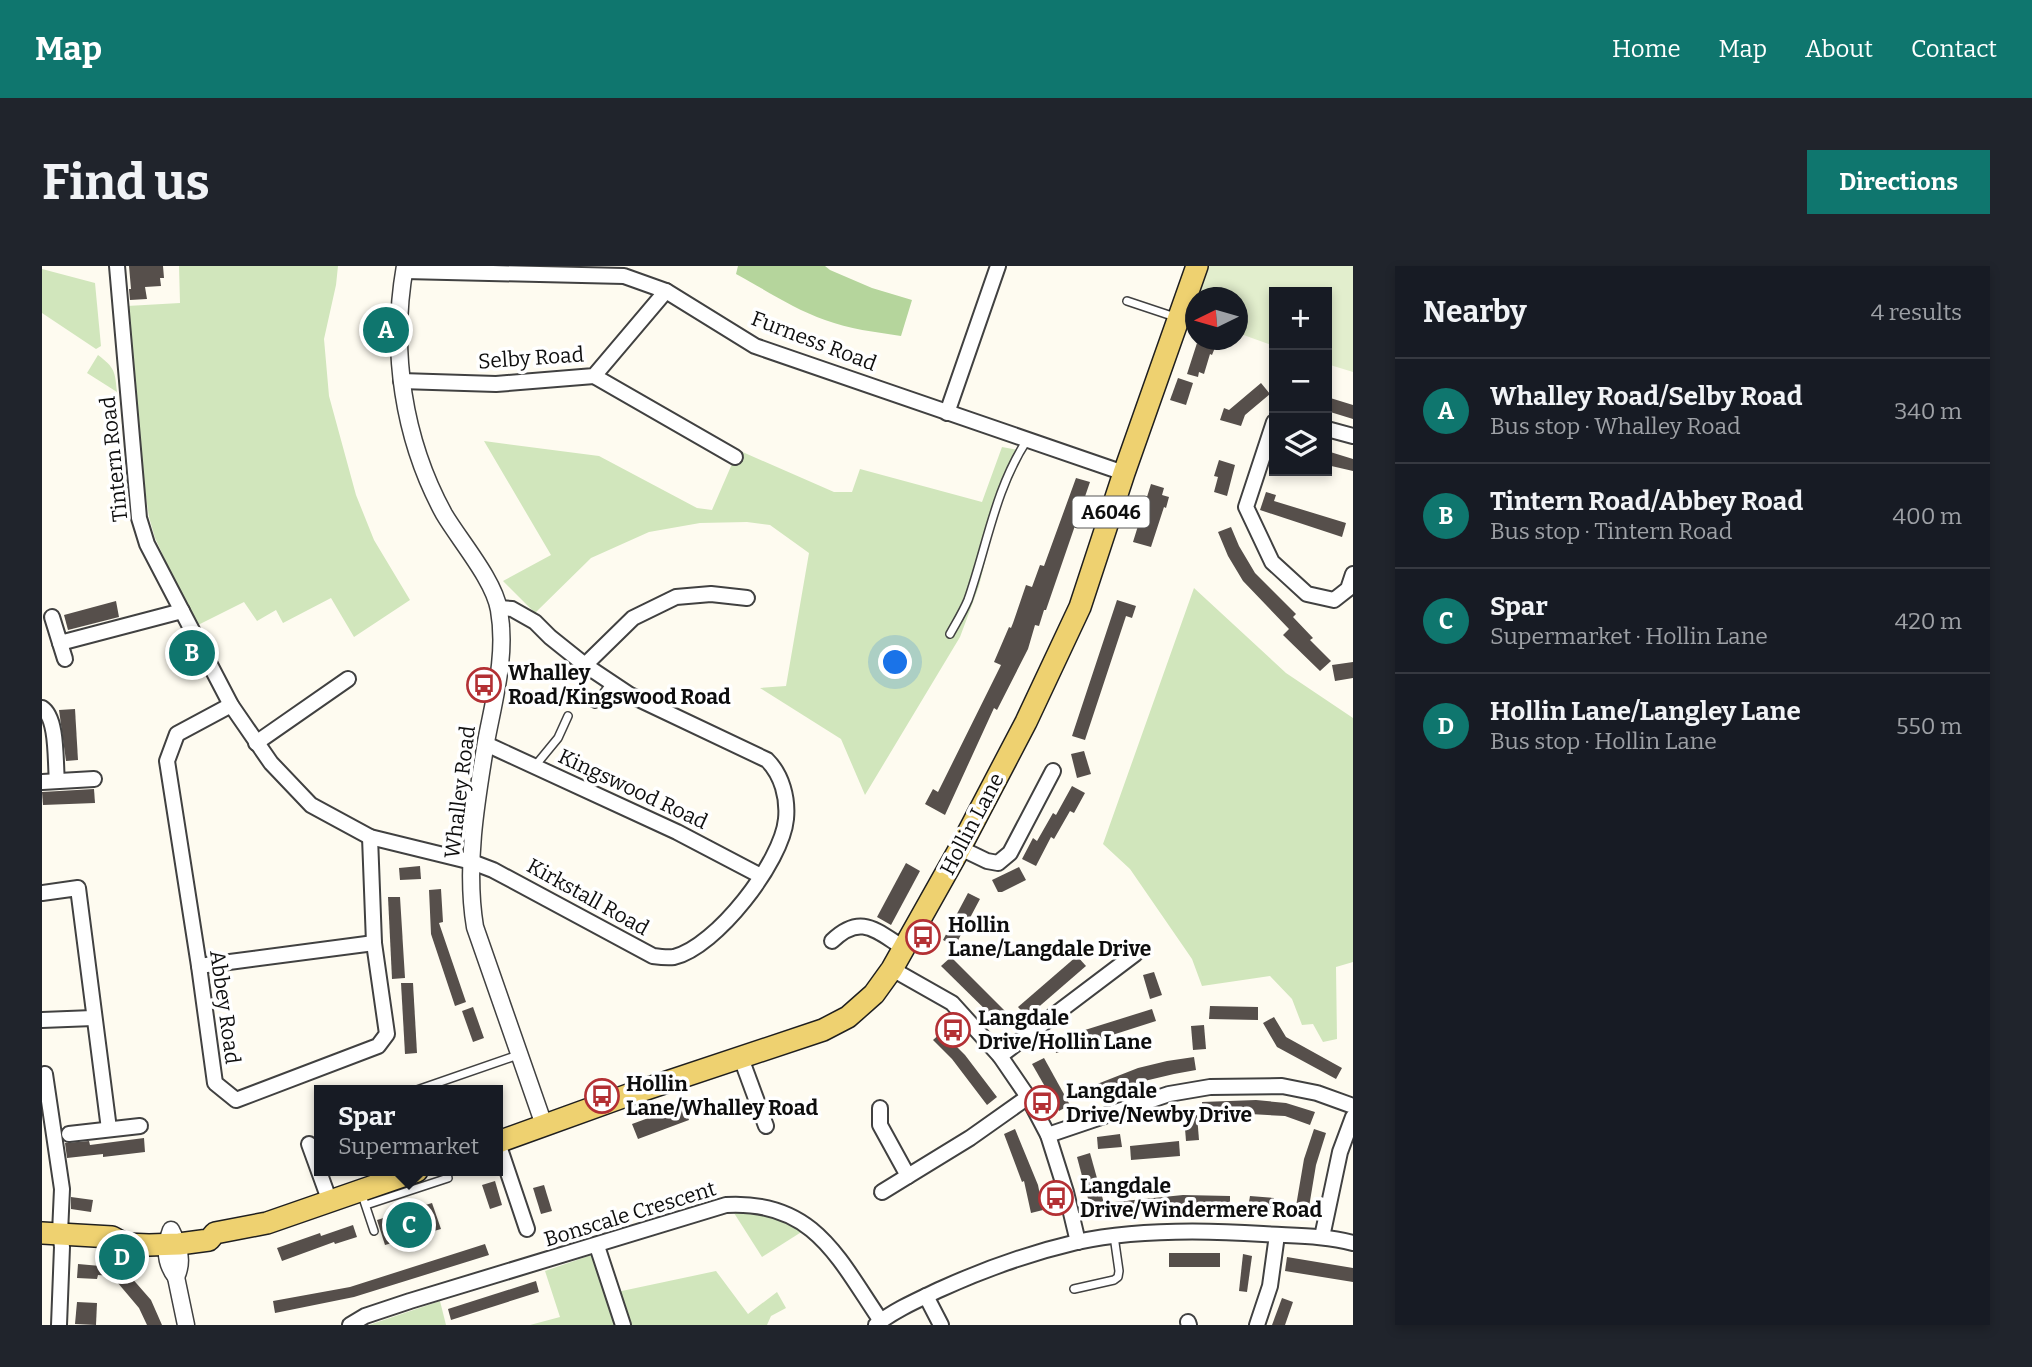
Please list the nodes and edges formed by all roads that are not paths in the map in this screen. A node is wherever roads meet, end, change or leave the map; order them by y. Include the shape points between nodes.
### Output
1 (117, 266) edge
2 (998, 266) edge
3 (1197, 266) edge
4 (405, 269) edge
5 (666, 290) junction
6 (1127, 301) dead end
7 (1178, 318) junction
8 (594, 376) junction
9 (401, 381) junction
10 (947, 413) junction
11 (1332, 430) edge
12 (1353, 436) edge
13 (1269, 437) edge
14 (1027, 440) junction
15 (735, 457) dead end
16 (1124, 473) junction
17 (1353, 574) edge
18 (747, 598) dead end
19 (499, 608) junction
20 (182, 611) junction
21 (52, 617) dead end
22 (950, 634) dead end
23 (60, 643) junction
24 (65, 659) dead end
25 (585, 665) junction
26 (347, 678) dead end
27 (611, 683) junction
28 (570, 692) dead end
29 (231, 705) junction
30 (42, 708) edge
31 (568, 716) dead end
32 (256, 743) junction
33 (486, 744) junction
34 (535, 766) junction
35 (1054, 772) dead end
36 (94, 779) dead end
37 (49, 782) edge
38 (370, 837) junction
39 (960, 848) junction
40 (472, 862) junction
41 (761, 876) junction
42 (42, 893) edge
43 (832, 941) dead end
44 (374, 943) junction
45 (904, 948) junction
46 (1135, 954) dead end
47 (199, 966) junction
48 (892, 969) junction
49 (44, 1016) edge
50 (93, 1018) junction
51 (519, 1055) junction
52 (1000, 1056) junction
53 (741, 1058) junction
54 (45, 1074) dead end
55 (432, 1085) edge
56 (45, 1094) edge
57 (1028, 1097) junction
58 (1353, 1106) edge
59 (880, 1108) dead end
60 (1353, 1117) edge
61 (544, 1125) junction
62 (140, 1126) dead end
63 (766, 1126) dead end
64 (109, 1129) junction
65 (69, 1135) dead end
66 (1048, 1135) junction
67 (503, 1140) edge
68 (309, 1143) dead end
69 (314, 1157) edge
70 (503, 1157) edge
71 (321, 1176) edge
72 (407, 1176) edge
73 (447, 1176) edge
74 (908, 1177) junction
75 (882, 1192) dead end
76 (363, 1198) junction
77 (330, 1202) junction
78 (527, 1229) dead end
79 (374, 1231) dead end
80 (51, 1233) edge
81 (1277, 1235) junction
82 (1114, 1236) junction
83 (1322, 1237) junction
84 (172, 1240) junction
85 (1078, 1242) junction
86 (1353, 1243) edge
87 (597, 1246) junction
88 (1074, 1289) dead end
89 (926, 1296) junction
90 (878, 1323) edge
91 (59, 1325) edge
92 (186, 1325) edge
93 (350, 1325) edge
94 (623, 1325) edge
95 (941, 1325) edge
96 (1257, 1325) edge

1 - 20 street, Tintern Road via 139,518 146,544
2 - 10 street
3 - 7 main road, Hollin Lane / A6046
4 - 5 street, Furness Road via 624,276
4 - 9 street, Whalley Road
5 - 8 street, Selby Road
5 - 10 street, Furness Road via 755,346
6 - 7 lane
7 - 16 main road, Hollin Lane / A6046
8 - 9 street, Selby Road via 496,384
8 - 15 street
9 - 19 street, Whalley Road via 421,464 443,512 488,582
10 - 14 street, Furness Road
11 - 12 street
13 - 17 street via 1246,507 1272,562 1307,594 1334,600 1348,589
14 - 16 street, Furness Road
14 - 22 lane via 993,510 966,603
16 - 39 main road, Hollin Lane / A6046 via 1080,607
18 - 25 street via 676,597 632,618
19 - 25 street, Kirkstall Road via 512,609 535,622
19 - 33 street, Whalley Road via 501,664
20 - 23 street
20 - 29 street, Tintern Road
21 - 23 street
23 - 24 street
25 - 27 street, Kirkstall Road
26 - 32 street
27 - 28 lane via 595,704
27 - 41 street, Kirkstall Road via 774,767 784,792 786,821
29 - 32 street, Tintern Road
29 - 47 street, Abbey Road via 177,734 167,761
30 - 37 street via 52,724
31 - 34 lane via 558,738
32 - 38 street, Tintern Road via 311,805
33 - 34 street, Kingswood Road
33 - 40 street, Whalley Road
34 - 41 street, Kingswood Road
35 - 39 street via 1010,853 998,863
36 - 37 street
38 - 40 street, Tintern Road
38 - 44 street, Abbey Road
39 - 45 main road, Hollin Lane / A6046
40 - 41 street, Kirkstall Road via 503,874 643,952 663,958 688,951 716,931 737,911
40 - 51 street, Whalley Road via 475,927
42 - 50 street via 78,888
43 - 45 street via 845,929 859,925
44 - 47 street
44 - 47 street, Abbey Road via 387,1034 378,1046 236,1100 215,1083
45 - 48 main road, Hollin Lane / A6046
46 - 52 street
48 - 52 street via 952,1003
48 - 53 main road, Hollin Lane / A6046 via 874,994 848,1017
49 - 50 street
50 - 64 street
51 - 55 lane
51 - 61 street, Whalley Road
52 - 57 street
53 - 61 main road, Hollin Lane / A6046
53 - 63 street
54 - 56 street
56 - 80 street via 62,1189
57 - 66 street
57 - 74 street
58 - 66 street via 1282,1086 1210,1087 1169,1094
59 - 74 street via 880,1125
60 - 83 street via 1340,1152
61 - 67 main road, Hollin Lane / A6046
62 - 64 street
64 - 65 street
66 - 85 street
68 - 69 street
70 - 78 street
71 - 77 street
72 - 76 main road
73 - 76 lane
74 - 75 street
76 - 77 main road
76 - 79 lane
77 - 84 main road via 267,1223 215,1233 209,1240
80 - 84 main road via 112,1237 125,1244
80 - 91 street via 62,1247
81 - 82 street via 1211,1230
81 - 83 street
81 - 96 street via 1270,1286
82 - 85 street
82 - 88 lane via 1118,1277
83 - 86 street
84 - 92 street via 181,1268 176,1277
85 - 89 street via 1012,1260
87 - 90 street, Bonscale Crescent via 726,1205 767,1207 799,1220 823,1238
87 - 93 street, Bonscale Crescent via 410,1301
87 - 94 street
89 - 90 street
89 - 95 street

